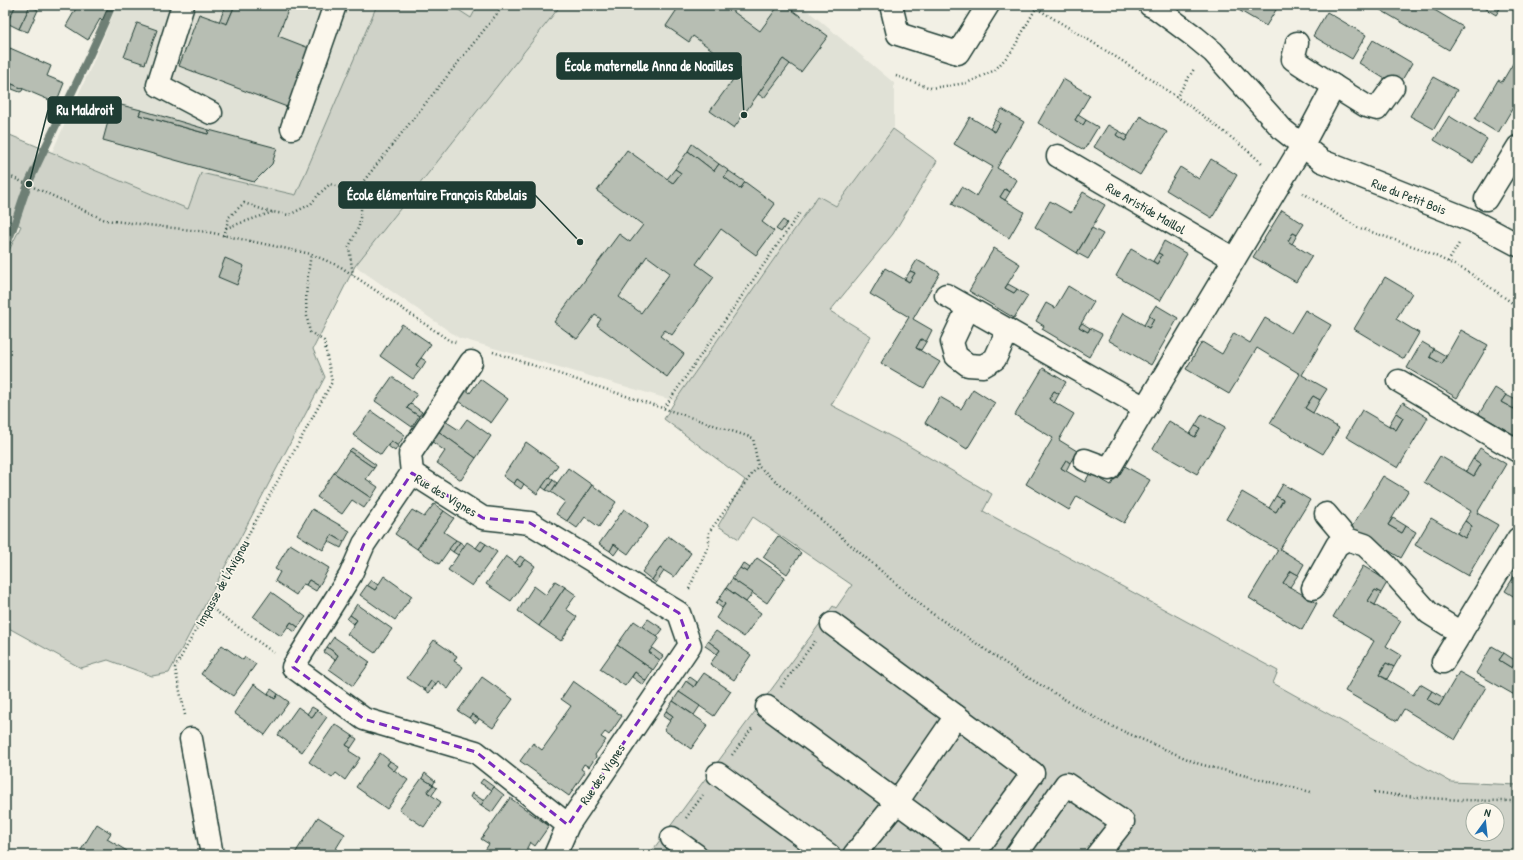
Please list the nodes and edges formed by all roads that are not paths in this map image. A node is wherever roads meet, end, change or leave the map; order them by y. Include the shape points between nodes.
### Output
1 (183, 5) edge
2 (335, 5) edge
3 (891, 5) edge
4 (988, 5) edge
5 (1150, 5) edge
6 (1297, 43) dead end
7 (1334, 86) junction
8 (1394, 87) dead end
9 (211, 113) dead end
10 (292, 128) dead end
11 (1302, 146) junction
12 (1518, 147) edge
13 (1058, 156) dead end
14 (1486, 199) dead end
15 (1518, 245) edge
16 (1234, 259) junction
17 (946, 295) dead end
18 (968, 308) junction
19 (1008, 330) junction
20 (472, 362) road end
21 (1399, 381) dead end
22 (1144, 408) junction
23 (1518, 451) edge
24 (1085, 460) dead end
25 (412, 473) junction
26 (1326, 514) dead end
27 (1347, 539) junction
28 (1518, 539) edge
29 (1313, 588) dead end
30 (832, 624) road end
31 (1461, 633) junction
32 (1443, 662) dead end
33 (767, 707) road end
34 (956, 716) junction
35 (191, 739) road end
36 (718, 774) road end
37 (897, 802) junction
38 (568, 824) junction
39 (672, 838) road end
40 (212, 855) edge
41 (555, 855) edge
42 (696, 855) edge
43 (829, 855) edge
44 (854, 855) edge
45 (969, 855) edge
46 (973, 855) edge
47 (1016, 855) edge
48 (1097, 855) edge

1 - 9 street via 158,85
2 - 10 street
3 - 4 street via 898,34 958,53
5 - 11 street, Rue du Petit Bois via 1212,52 1283,130
6 - 7 street via 1293,59
7 - 8 street via 1366,106 1377,109
7 - 11 street
11 - 15 street, Rue du Petit Bois via 1322,161 1473,221
11 - 16 street
12 - 14 street
13 - 16 street, Rue Aristide Maillol
16 - 22 street
17 - 18 street
18 - 19 street
18 - 19 street via 952,342 956,356 968,364 983,366 995,359
19 - 22 street
20 - 25 street via 410,454
21 - 23 street
22 - 24 street via 1109,469
25 - 38 street, Rue des Vignes via 364,544 350,576 293,667 364,719 476,752
25 - 38 street, Rue des Vignes via 483,518 530,523 679,613 690,645
26 - 27 street
27 - 29 street via 1337,545
27 - 31 street via 1365,545 1429,613
28 - 31 street
30 - 34 street
31 - 32 street
33 - 37 street
34 - 37 street
34 - 46 street via 1033,773
35 - 40 street
36 - 43 street
37 - 44 street
37 - 45 street
38 - 41 street, Rue des Vignes
39 - 42 street
47 - 48 street via 1066,784 1123,822

